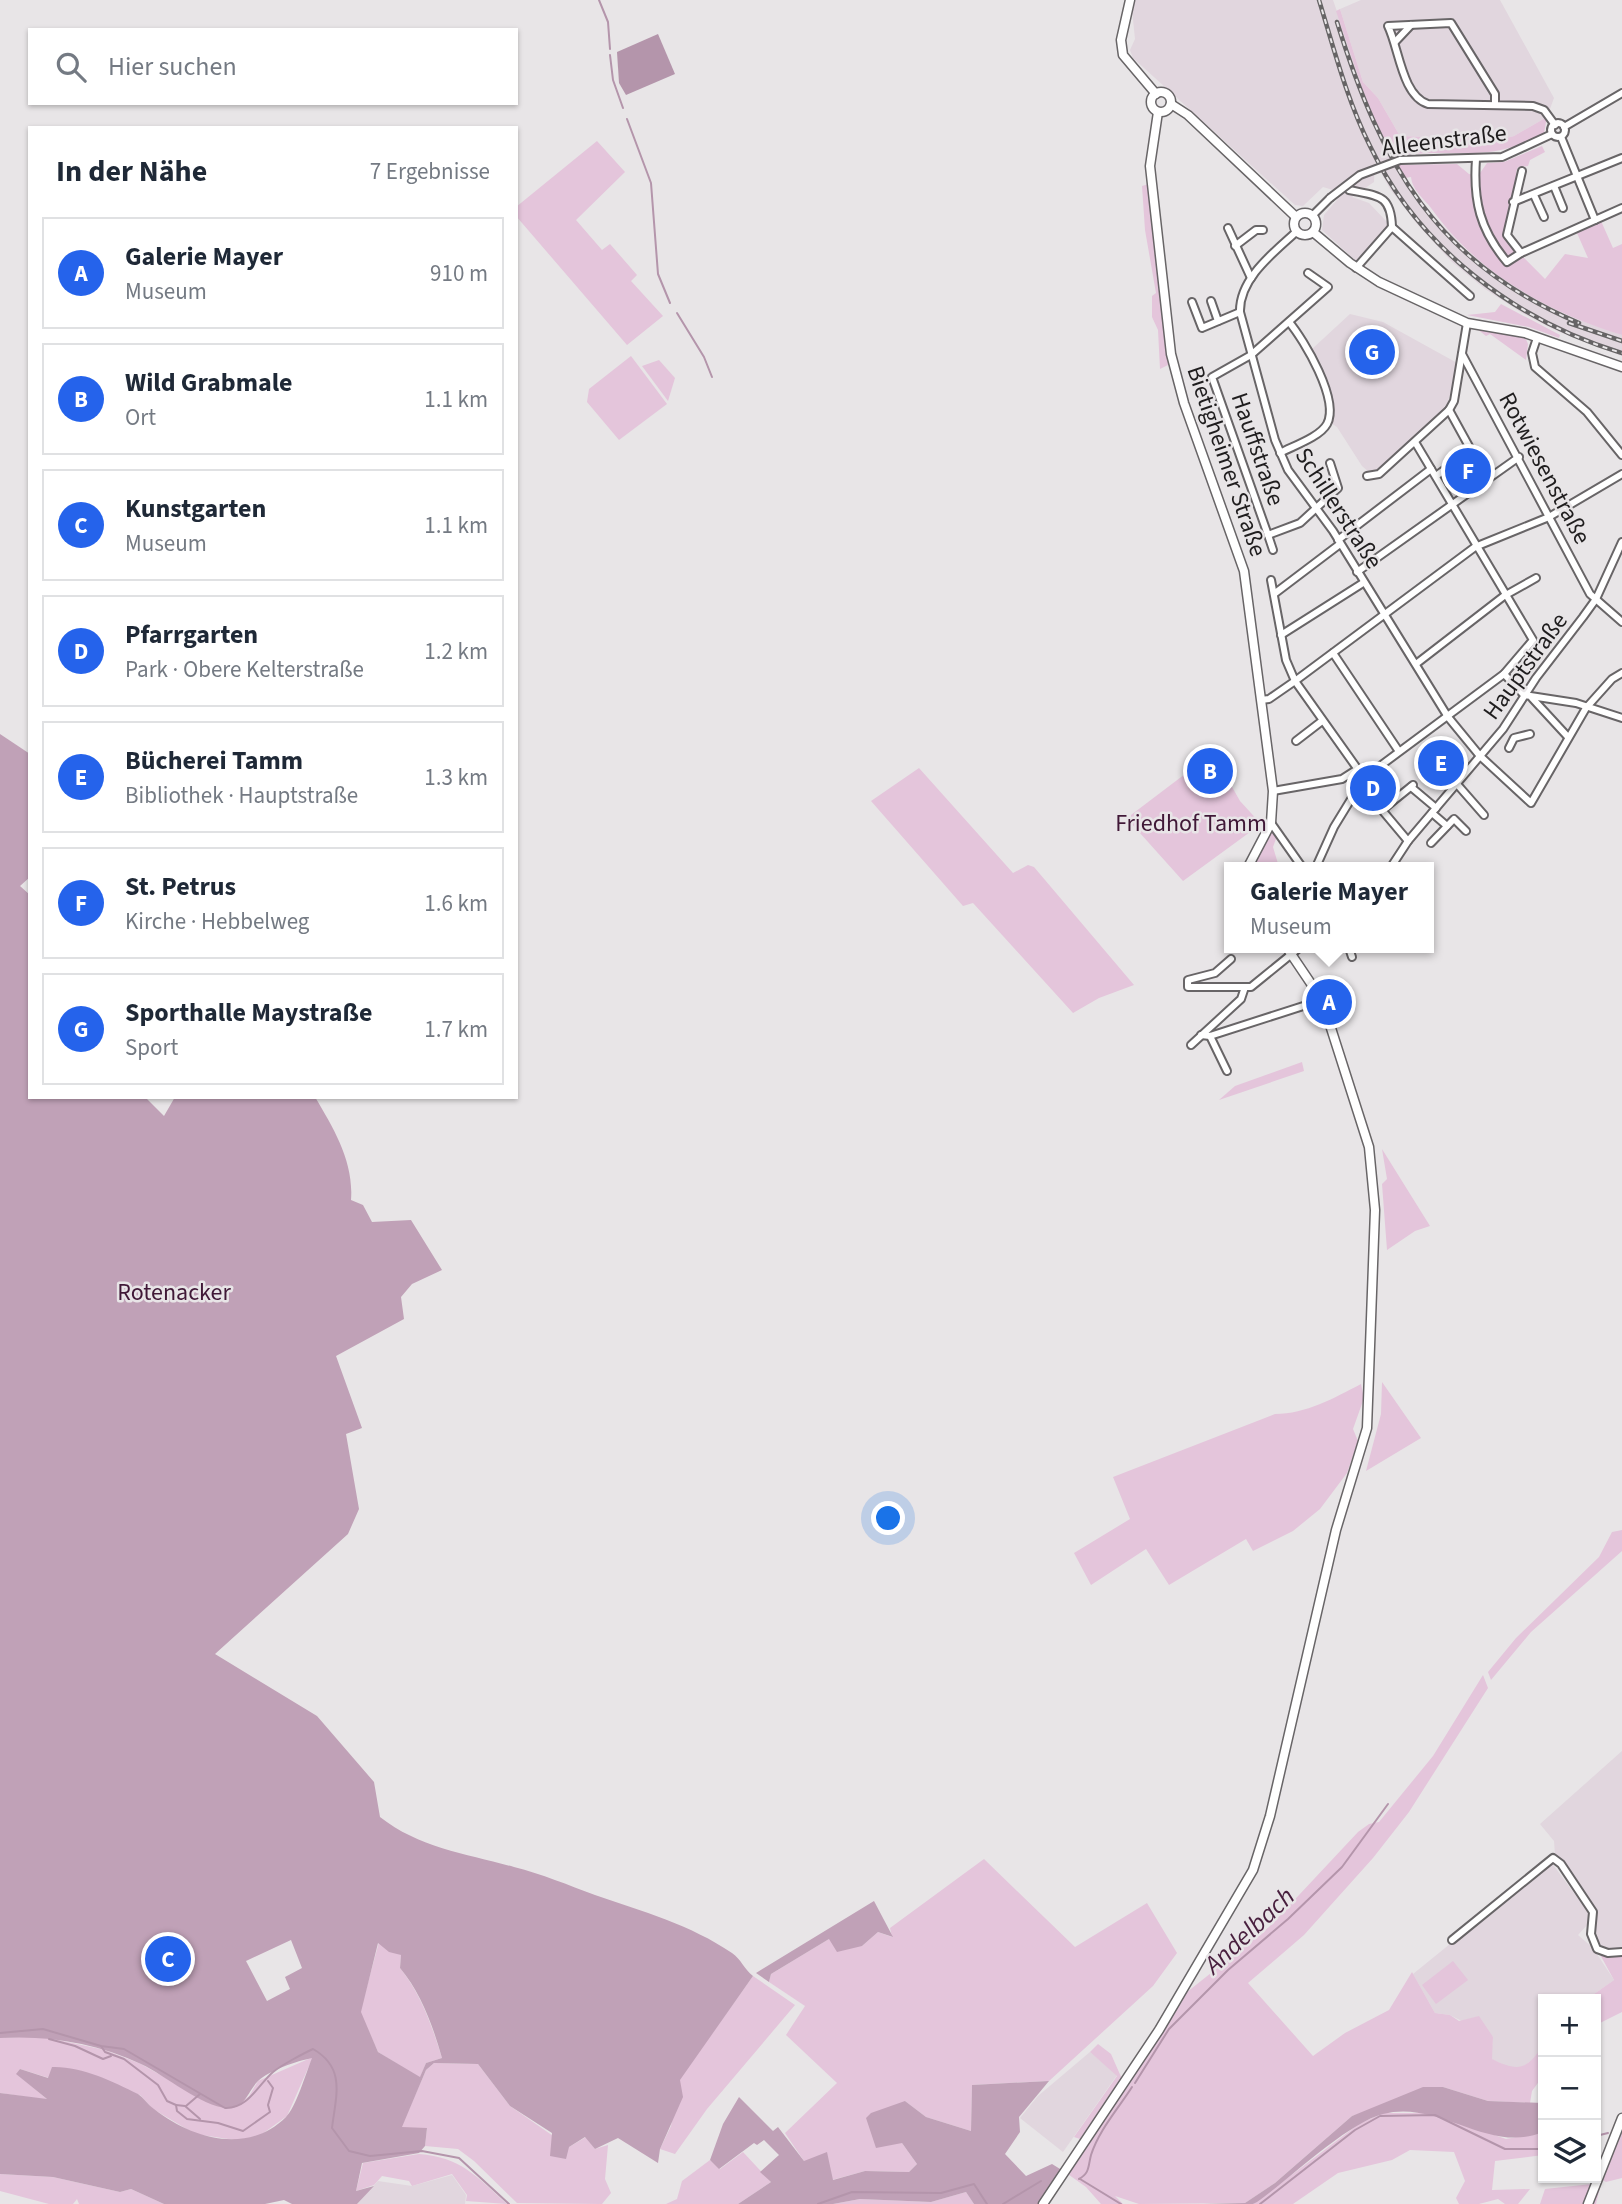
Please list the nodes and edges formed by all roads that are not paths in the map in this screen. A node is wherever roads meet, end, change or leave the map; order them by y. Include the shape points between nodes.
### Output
1 (1130, 0) edge
2 (1411, 25) junction
3 (1395, 42) junction
4 (1622, 93) edge
5 (1156, 94) junction
6 (1171, 104) junction
7 (1495, 105) junction
8 (1158, 112) junction
9 (1555, 125) junction
10 (1564, 127) junction
11 (1552, 134) junction
12 (1561, 136) junction
13 (1622, 158) edge
14 (1476, 159) junction
15 (1522, 171) dead end
16 (1577, 176) junction
17 (1554, 186) junction
18 (1349, 190) dead end
19 (1534, 195) junction
20 (1513, 202) junction
21 (1563, 208) dead end
22 (1622, 208) edge
23 (1312, 216) junction
24 (1296, 217) junction
25 (1544, 217) dead end
26 (1595, 220) junction
27 (1392, 227) junction
28 (1228, 228) dead end
29 (1264, 230) dead end
30 (1296, 232) junction
31 (1313, 232) junction
32 (1236, 246) junction
33 (1521, 253) junction
34 (1356, 268) junction
35 (1308, 273) dead end
36 (1251, 278) junction
37 (1470, 296) dead end
38 (1211, 301) dead end
39 (1192, 302) dead end
40 (1240, 312) junction
41 (1218, 321) junction
42 (1289, 322) junction
43 (1467, 323) junction
44 (1537, 338) junction
45 (1462, 354) junction
46 (1251, 355) junction
47 (1622, 367) edge
48 (1449, 410) junction
49 (1415, 442) junction
50 (1280, 453) junction
51 (1622, 455) edge
52 (1519, 457) junction
53 (1330, 463) dead end
54 (1431, 469) junction
55 (1622, 474) edge
56 (1367, 476) dead end
57 (1436, 476) junction
58 (1451, 505) junction
59 (1317, 509) junction
60 (1549, 517) junction
61 (1268, 535) junction
62 (1339, 542) junction
63 (1622, 542) edge
64 (1475, 547) junction
65 (1273, 550) dead end
66 (1357, 572) junction
67 (1536, 578) dead end
68 (1271, 580) dead end
69 (1363, 583) junction
70 (1274, 594) junction
71 (1504, 596) junction
72 (1596, 599) junction
73 (1384, 615) junction
74 (1622, 622) edge
75 (1281, 635) junction
76 (1334, 653) junction
77 (1416, 664) junction
78 (1622, 673) edge
79 (1504, 674) junction
80 (1295, 681) junction
81 (1527, 696) junction
82 (1261, 701) junction
83 (1586, 708) junction
84 (1448, 717) junction
85 (1622, 718) edge
86 (1322, 721) junction
87 (1503, 729) junction
88 (1530, 734) dead end
89 (1569, 737) junction
90 (1514, 738) junction
91 (1296, 741) dead end
92 (1508, 748) dead end
93 (1398, 750) junction
94 (1480, 755) junction
95 (1356, 770) junction
96 (1364, 778) junction
97 (1456, 783) junction
98 (1273, 791) junction
99 (1434, 811) junction
100 (1484, 815) dead end
101 (1273, 825) junction
102 (1447, 826) junction
103 (1466, 831) dead end
104 (1408, 841) junction
105 (1431, 843) dead end
106 (1251, 862) edge
107 (1299, 862) edge
108 (1318, 862) edge
109 (1394, 862) edge
110 (1289, 953) edge
111 (1295, 953) edge
112 (1351, 953) edge
113 (1352, 957) dead end
114 (1231, 959) dead end
115 (1245, 987) junction
116 (1322, 1000) junction
117 (1201, 1035) junction
118 (1210, 1036) junction
119 (1191, 1045) dead end
120 (1227, 1072) dead end
121 (1452, 1940) dead end
122 (1622, 1952) edge
123 (1622, 2118) edge
124 (1043, 2204) edge
125 (1588, 2204) edge

1 - 5 street via 1121,40 1123,55
2 - 3 street
2 - 3 street via 1388,26
2 - 7 street via 1451,23 1495,94
3 - 7 street via 1410,87 1421,102
4 - 10 street
5 - 6 street via 1168,95
5 - 8 street via 1151,102
6 - 8 street
6 - 24 street
7 - 9 street via 1538,107
8 - 82 street, Bietigheimer Straße via 1150,166 1173,366 1241,556
9 - 10 street
9 - 11 street
10 - 12 street
11 - 12 street
11 - 14 street, Alleenstraße via 1513,153
12 - 16 street
13 - 16 street
14 - 23 street, Alleenstraße, bridge via 1400,160 1360,175
14 - 33 street via 1477,211 1485,232 1507,262
15 - 20 street
16 - 17 street
16 - 26 street
17 - 19 street
17 - 21 street
18 - 27 street via 1383,199 1390,208
19 - 20 street
19 - 25 street
20 - 33 street via 1507,235
22 - 26 street
23 - 24 street
23 - 31 street
24 - 30 street
26 - 33 street
27 - 34 street
27 - 37 street
28 - 32 street
29 - 32 street via 1256,230
30 - 31 street via 1303,236
30 - 36 street
31 - 34 street
32 - 36 street
34 - 43 street
35 - 42 street via 1328,287
36 - 40 street via 1239,300
38 - 41 street
39 - 41 street via 1202,327
40 - 41 street
40 - 46 street, Schillerstraße
42 - 46 street
42 - 50 street via 1304,341 1329,411 1327,424 1317,433
43 - 44 street
43 - 45 street
44 - 47 street
44 - 51 street via 1532,353 1535,367 1587,412
45 - 48 street
45 - 52 street, Rotwiesenstraße
46 - 50 street, Schillerstraße
46 - 61 street, Hauffstraße via 1212,377
48 - 49 street
48 - 57 street via 1471,450
49 - 54 street
49 - 56 street via 1379,474
50 - 59 street, Schillerstraße
52 - 58 street
52 - 60 street, Rotwiesenstraße
53 - 59 street via 1338,488
54 - 57 street
54 - 62 street
55 - 60 street
57 - 58 street
58 - 64 street
58 - 66 street
59 - 61 street, Hauffstraße via 1300,523
59 - 62 street, Schillerstraße
60 - 64 street
60 - 72 street, Rotwiesenstraße
61 - 65 street, Hauffstraße
62 - 66 street, Schillerstraße
62 - 70 street
63 - 72 street, Hauptstraße
64 - 71 street
64 - 73 street
66 - 69 street, Schillerstraße
67 - 71 street
68 - 70 street
69 - 73 street, Schillerstraße
69 - 75 street
70 - 75 street
71 - 77 street
71 - 79 street via 1533,640
72 - 74 street, Rotwiesenstraße
72 - 81 street, Hauptstraße
73 - 76 street
73 - 77 street, Schillerstraße
75 - 80 street
76 - 80 street
76 - 93 street
77 - 84 street, Schillerstraße
78 - 83 street
79 - 81 street
79 - 84 street
80 - 82 street
80 - 86 street
81 - 83 street
81 - 87 street, Hauptstraße
81 - 89 street
82 - 98 street, Bietigheimer Straße
83 - 85 street
83 - 89 street
84 - 93 street
84 - 94 street, Schillerstraße
86 - 91 street
86 - 95 street
87 - 90 street
87 - 94 street, Hauptstraße
88 - 90 street
89 - 94 street, Schillerstraße via 1531,803
90 - 92 street
93 - 96 street
94 - 97 street, Hauptstraße
95 - 96 street
95 - 98 street via 1342,779
96 - 108 street
97 - 99 street, Hauptstraße
97 - 100 street
98 - 101 street, Bietigheimer Straße
99 - 102 street
99 - 104 street, Hauptstraße
99 - 104 street via 1412,786 1382,810
101 - 106 street, Bietigheimer Straße
101 - 107 street
102 - 103 street via 1454,819
102 - 105 street
104 - 109 street, Hauptstraße
110 - 115 street via 1251,987
111 - 116 street
112 - 113 street
114 - 115 street via 1215,973 1188,979 1188,987
115 - 117 street via 1241,999
116 - 118 street
116 - 124 street via 1369,1147 1375,1210 1367,1428 1336,1531 1253,1870 1201,1961
117 - 118 street
117 - 119 street
118 - 120 street
121 - 122 street via 1553,1858 1593,1912 1591,1934 1597,1949
123 - 125 street

